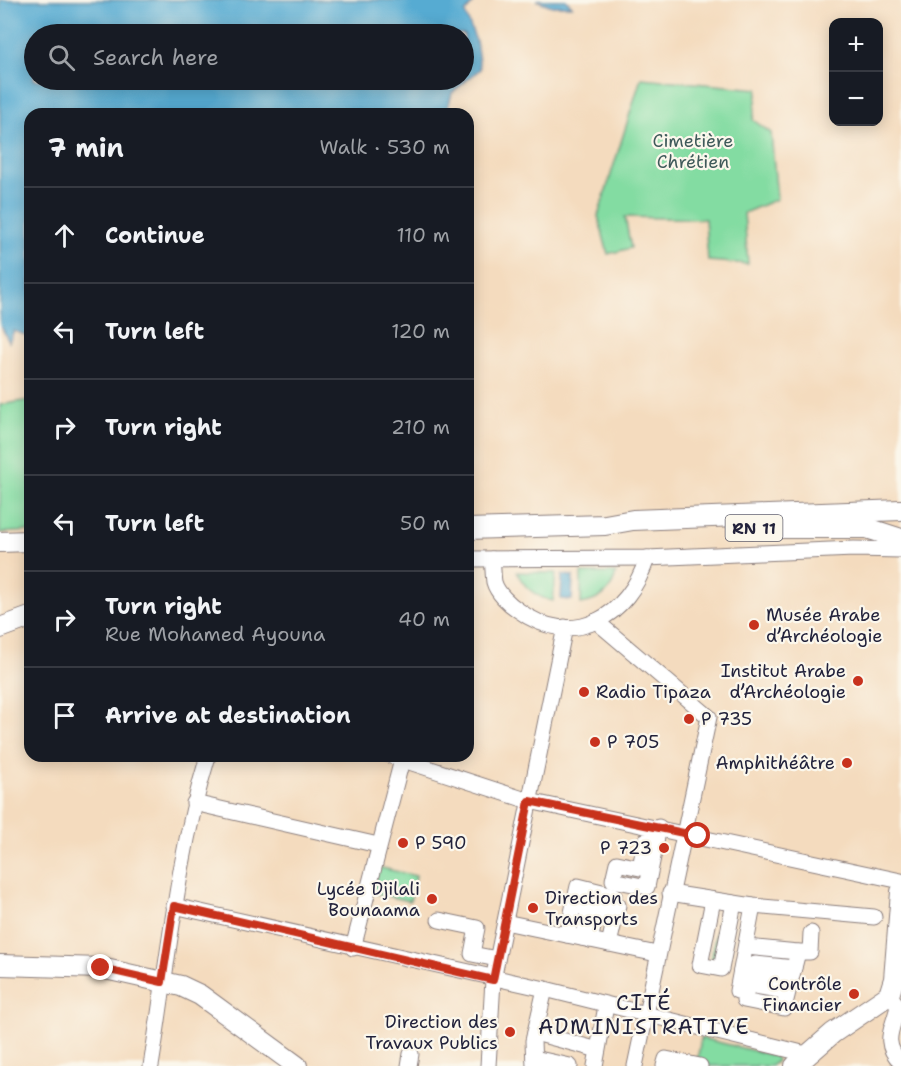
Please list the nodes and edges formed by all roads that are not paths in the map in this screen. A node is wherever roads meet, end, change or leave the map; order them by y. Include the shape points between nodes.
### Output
1 (901, 510) edge
2 (605, 525) junction
3 (474, 529) edge
4 (901, 539) edge
5 (24, 541) edge
6 (0, 542) edge
7 (901, 550) edge
8 (647, 558) junction
9 (474, 559) edge
10 (492, 559) junction
11 (24, 619) edge
12 (596, 621) junction
13 (565, 627) junction
14 (0, 628) edge
15 (206, 762) edge
16 (398, 762) edge
17 (414, 762) edge
18 (529, 801) junction
19 (194, 803) junction
20 (683, 832) junction
21 (656, 842) junction
22 (378, 845) junction
23 (901, 881) edge
24 (901, 892) edge
25 (670, 893) junction
26 (713, 900) junction
27 (734, 903) junction
28 (174, 906) junction
29 (753, 906) junction
30 (874, 917) dead end
31 (439, 920) dead end
32 (505, 922) junction
33 (811, 933) dead end
34 (580, 938) junction
35 (609, 944) junction
36 (353, 948) junction
37 (657, 954) junction
38 (497, 959) junction
39 (0, 965) edge
40 (493, 980) junction
41 (162, 982) junction
42 (545, 989) junction
43 (895, 997) edge
44 (606, 1006) junction
45 (644, 1015) junction
46 (534, 1033) junction
47 (591, 1048) dead end
48 (534, 1062) edge
49 (901, 1062) edge
50 (799, 1063) edge
51 (151, 1066) edge
52 (279, 1066) edge
53 (297, 1066) edge
54 (488, 1066) edge
55 (570, 1066) edge
56 (595, 1066) edge
57 (635, 1066) edge
58 (664, 1066) edge
59 (700, 1066) edge

1 - 2 main road, RN 11 via 633,520
2 - 3 main road, RN 11
2 - 4 main road, RN 11 via 867,528
5 - 6 main road
7 - 8 street
8 - 10 street
8 - 12 street via 631,594 609,615
9 - 10 street
10 - 13 street via 494,582 513,606 538,622
11 - 14 main road
12 - 13 street
12 - 20 street via 709,717
13 - 18 street
15 - 19 street
16 - 22 street
17 - 18 street
18 - 21 street
18 - 32 street
19 - 22 street
19 - 28 street
20 - 21 street
20 - 23 street
20 - 25 street
21 - 21 street via 645,841 640,868 617,863 614,880 647,887
22 - 36 street
24 - 43 main road
25 - 26 street
25 - 37 street
26 - 27 street
26 - 27 street via 700,965 721,969
27 - 29 street
28 - 36 street
28 - 41 street
29 - 30 street
29 - 33 street via 743,964 796,960 810,952
31 - 38 street via 477,928 472,954
32 - 34 street
32 - 38 street
34 - 35 street
34 - 35 street via 578,886 614,895 612,903 618,904
35 - 37 street
36 - 40 street
37 - 45 street
38 - 40 street
39 - 41 main road via 101,968
40 - 42 street
40 - 54 street
41 - 51 street
41 - 52 main road
41 - 53 main road via 200,995
42 - 44 street
42 - 46 street
43 - 49 street via 897,1010 889,1038
43 - 50 main road via 828,1047
44 - 45 street
44 - 56 street
45 - 50 street
45 - 57 street
46 - 47 street
46 - 48 street
48 - 55 street
58 - 59 street via 666,1059

